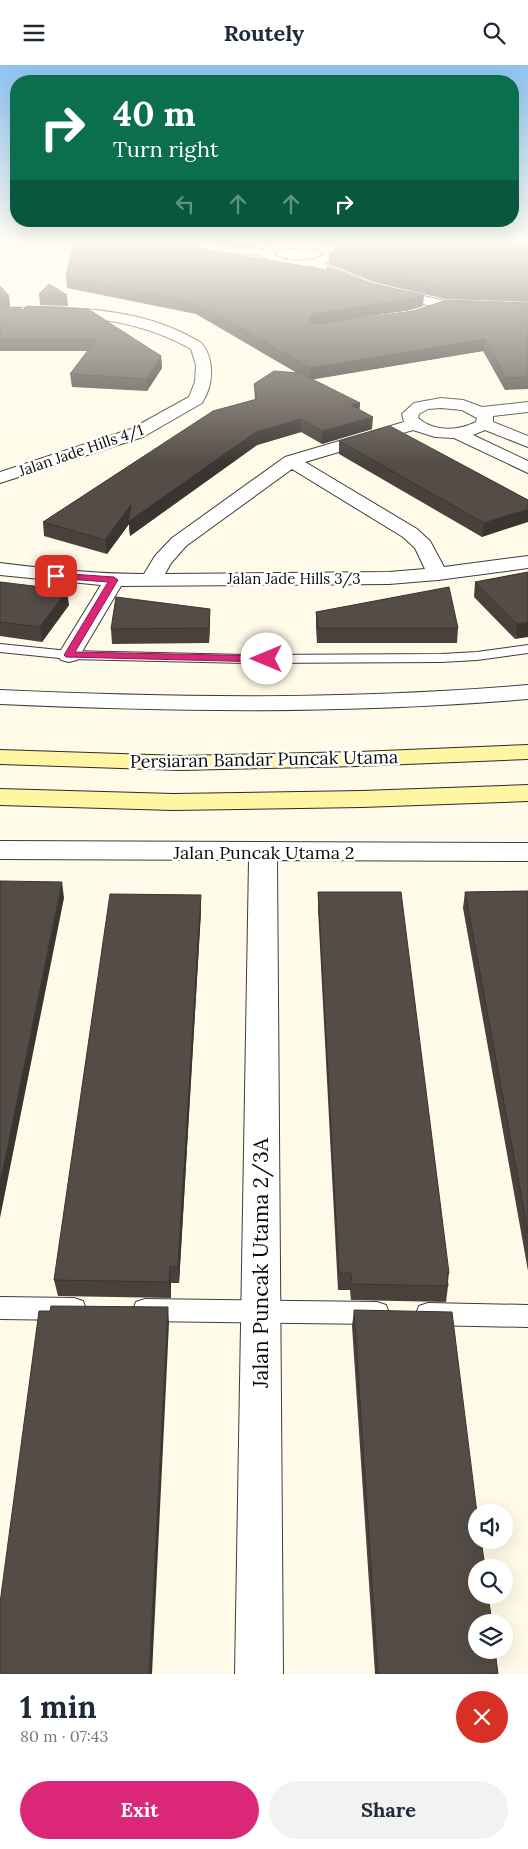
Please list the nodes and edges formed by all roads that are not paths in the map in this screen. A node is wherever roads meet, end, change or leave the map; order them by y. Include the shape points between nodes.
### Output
1 (89, 314) edge
2 (528, 407) edge
3 (483, 418) junction
4 (414, 424) junction
5 (456, 433) junction
6 (528, 442) edge
7 (291, 461) junction
8 (528, 468) edge
9 (0, 478) edge
10 (528, 562) edge
11 (0, 569) edge
12 (438, 574) junction
13 (114, 580) junction
14 (151, 580) junction
15 (0, 648) edge
16 (528, 649) edge
17 (69, 655) junction
18 (528, 692) edge
19 (0, 697) edge
20 (528, 752) edge
21 (0, 757) edge
22 (528, 793) edge
23 (0, 797) edge
24 (0, 850) edge
25 (262, 852) junction
26 (528, 852) edge
27 (0, 1308) edge
28 (260, 1312) junction
29 (528, 1316) edge
30 (259, 1674) edge

1 - 9 street, Jalan Jade Hills 4/1 via 163,330 197,347 204,365 203,382 196,400 137,433
2 - 3 street
3 - 4 street via 473,408 452,403 429,404 410,414
3 - 5 street via 473,430
3 - 6 street
4 - 5 street via 432,431
4 - 7 street
5 - 8 street
7 - 12 street via 410,533 424,545
7 - 14 street via 179,542 162,560
10 - 12 street, Jalan Jade Hills 3/3
11 - 13 street, Jalan Jade Hills 3/3
12 - 14 street, Jalan Jade Hills 3/3
13 - 14 street, Jalan Jade Hills 3/3
13 - 17 street
15 - 17 lane
16 - 17 lane via 441,658 248,659
18 - 19 street via 455,699 249,704
20 - 21 street, Persiaran Bandar Puncak Utama via 181,763
22 - 23 street via 173,802
24 - 25 street, Jalan Puncak Utama 2
25 - 26 street, Jalan Puncak Utama 2
25 - 28 street, Jalan Puncak Utama 2/3A
27 - 28 lane
28 - 29 lane
28 - 30 street, Jalan Puncak Utama 2/3A

